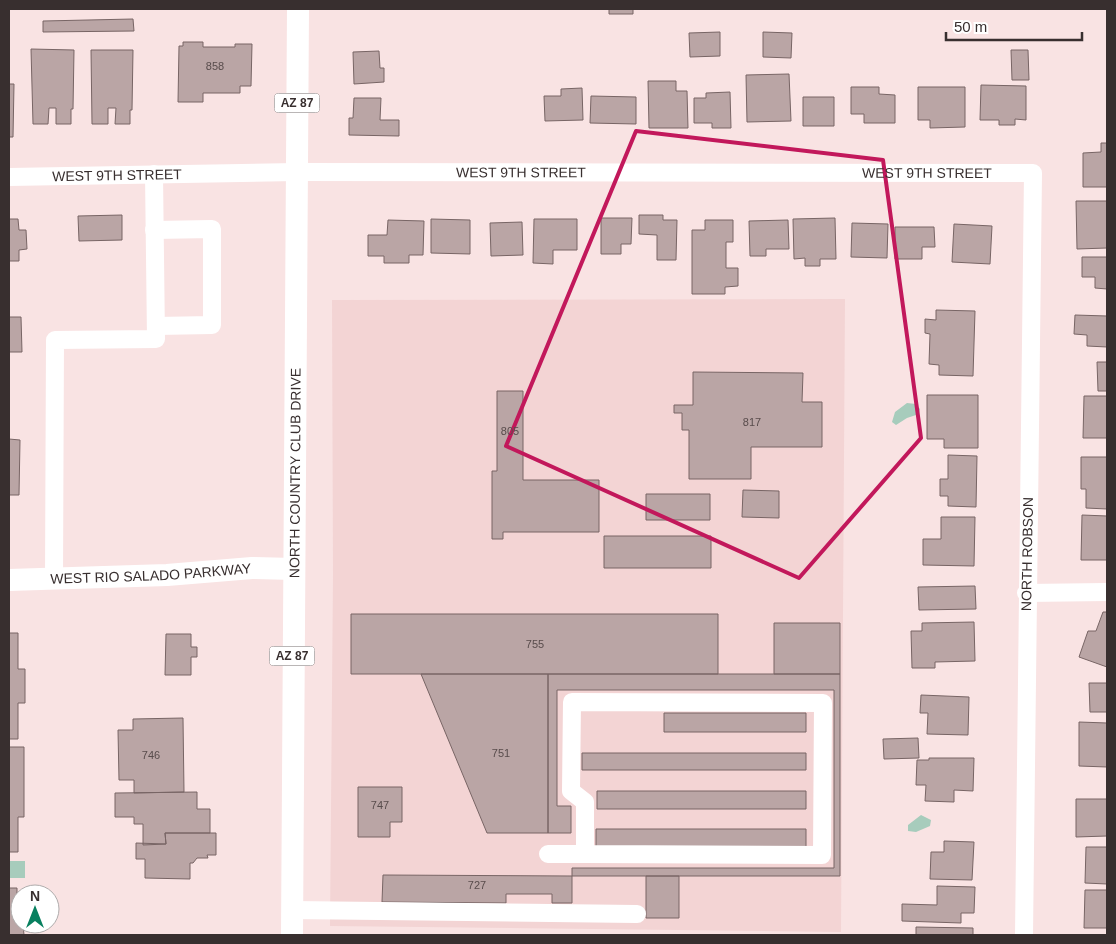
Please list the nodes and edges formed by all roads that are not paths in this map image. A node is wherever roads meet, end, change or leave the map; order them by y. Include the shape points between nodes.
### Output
1 (298, 9) edge
2 (297, 172) junction
3 (1033, 173) joint
4 (154, 174) junction
5 (9, 177) edge
6 (154, 230) junction
7 (156, 326) junction
8 (294, 568) junction
9 (54, 579) junction
10 (9, 580) edge
11 (1107, 592) edge
12 (1026, 593) junction
13 (548, 854) dead end
14 (585, 854) junction
15 (292, 910) junction
16 (636, 914) dead end
17 (292, 935) edge
18 (1024, 935) edge

1 - 2 main road, NORTH COUNTRY CLUB DRIVE / AZ 87
2 - 3 street, WEST 9TH STREET
2 - 4 street, WEST 9TH STREET
2 - 8 main road, NORTH COUNTRY CLUB DRIVE / AZ 87
3 - 12 street, NORTH ROBSON
4 - 5 street, WEST 9TH STREET
4 - 6 street
6 - 7 street
6 - 7 street via 212,229 212,325
7 - 9 street via 156,339 55,340
8 - 9 main road, WEST RIO SALADO PARKWAY
8 - 15 main road, NORTH COUNTRY CLUB DRIVE / AZ 87
9 - 10 main road, WEST RIO SALADO PARKWAY
11 - 12 street
12 - 18 street, NORTH ROBSON
13 - 14 street
14 - 14 street via 822,855 823,703 572,702 571,791 585,802
15 - 16 street
15 - 17 main road, NORTH COUNTRY CLUB DRIVE / AZ 87

